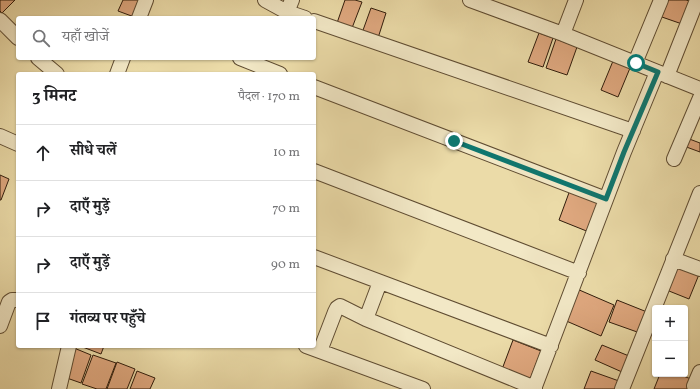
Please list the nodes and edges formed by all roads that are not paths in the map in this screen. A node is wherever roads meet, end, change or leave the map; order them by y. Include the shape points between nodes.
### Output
1 (146, 0) edge
2 (265, 0) edge
3 (470, 0) edge
4 (576, 0) edge
5 (661, 0) edge
6 (698, 0) edge
7 (289, 6) edge
8 (140, 16) edge
9 (302, 16) edge
10 (0, 20) edge
11 (316, 22) edge
12 (563, 34) junction
13 (16, 36) edge
14 (40, 60) edge
15 (122, 60) edge
16 (245, 60) edge
17 (636, 63) junction
18 (55, 72) edge
19 (118, 72) edge
20 (275, 72) edge
21 (662, 74) junction
22 (316, 88) edge
23 (700, 89) edge
24 (700, 98) edge
25 (633, 131) junction
26 (0, 136) edge
27 (16, 143) edge
28 (674, 159) dead end
29 (316, 172) edge
30 (700, 193) edge
31 (606, 199) junction
32 (316, 258) edge
33 (674, 259) junction
34 (700, 269) edge
35 (579, 273) junction
36 (380, 282) junction
37 (16, 300) edge
38 (366, 319) junction
39 (0, 326) edge
40 (551, 346) junction
41 (69, 348) edge
42 (312, 348) edge
43 (320, 351) junction
44 (700, 372) edge
45 (694, 386) dead end
46 (534, 388) edge
47 (59, 389) edge
48 (423, 389) edge
49 (622, 389) edge

1 - 8 street
2 - 7 street
3 - 12 street
4 - 12 street
5 - 17 street
6 - 21 street
7 - 9 street
10 - 13 street
11 - 25 street
12 - 17 street
14 - 18 street
15 - 19 street
16 - 20 street
17 - 21 street
21 - 23 street
21 - 25 street
22 - 31 street
24 - 28 street
25 - 31 street
26 - 27 street
29 - 35 street
30 - 33 street
31 - 35 street
32 - 36 street
33 - 34 street
33 - 49 street
35 - 40 street
36 - 38 street
36 - 40 street
37 - 39 street via 9,302
38 - 43 street via 340,306 337,308
38 - 46 street
40 - 46 street
41 - 47 street
42 - 43 street
43 - 48 street
44 - 45 street

